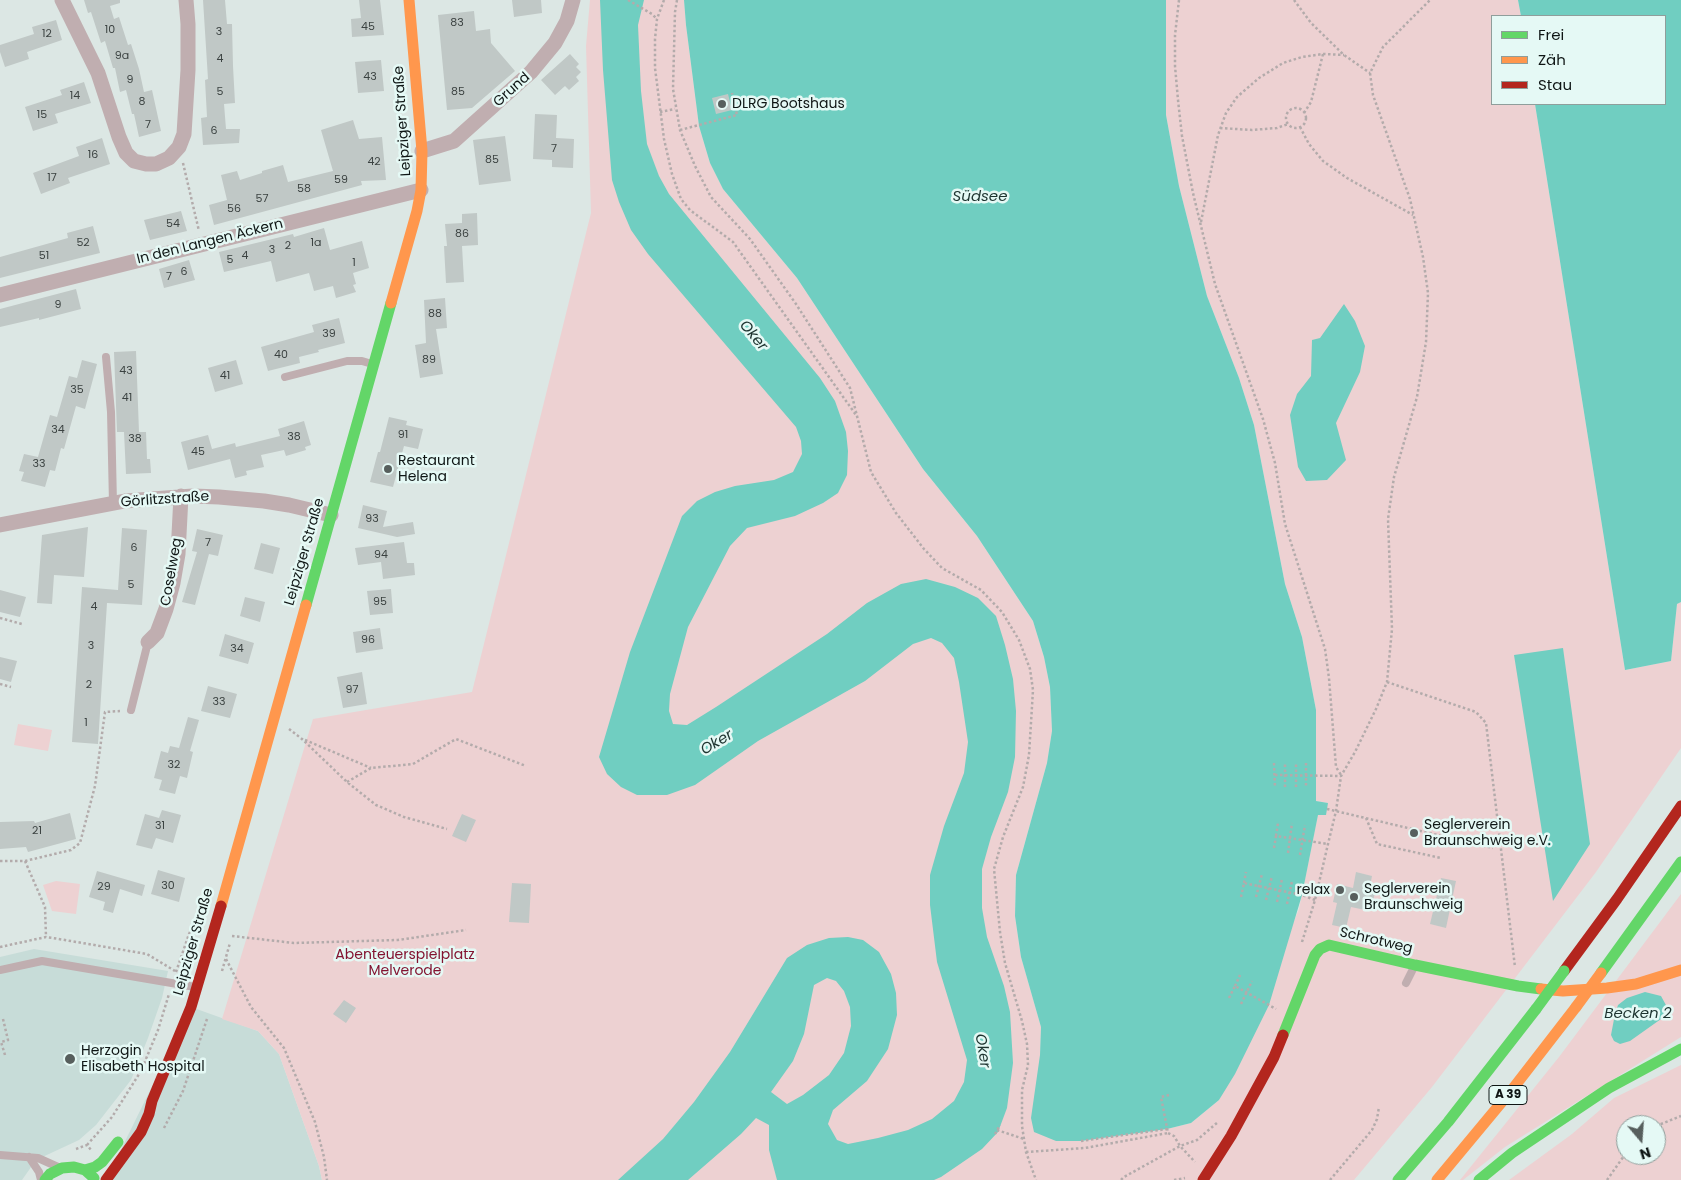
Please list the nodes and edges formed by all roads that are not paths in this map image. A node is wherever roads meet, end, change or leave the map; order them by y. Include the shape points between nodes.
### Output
1 (62, 0) edge
2 (186, 0) edge
3 (408, 0) edge
4 (574, 0) edge
5 (422, 151) junction
6 (421, 190) junction
7 (0, 295) edge
8 (106, 357) dead end
9 (374, 364) junction
10 (285, 377) dead end
11 (181, 496) junction
12 (113, 504) junction
13 (331, 515) junction
14 (0, 525) edge
15 (148, 642) joint
16 (132, 710) road end
17 (1681, 806) edge
18 (1681, 862) edge
19 (1416, 965) junction
20 (0, 970) edge
21 (1681, 970) edge
22 (1406, 983) dead end
23 (196, 987) junction
24 (1681, 1049) edge
25 (152, 1102) junction
26 (0, 1154) edge
27 (29, 1157) junction
28 (62, 1168) junction
29 (85, 1170) junction
30 (41, 1180) edge
31 (45, 1180) edge
32 (96, 1180) edge
33 (106, 1180) edge
34 (1203, 1180) edge
35 (1398, 1180) edge
36 (1437, 1180) edge
37 (1479, 1180) edge

1 - 2 street via 98,73 126,153 134,161 146,164 156,164 169,158 179,147 184,134 188,90
3 - 5 main road, Leipziger Straße
4 - 5 street, Grund via 555,43 531,72 454,141
5 - 6 main road, Leipziger Straße
6 - 7 street, In den Langen Äckern
6 - 9 main road, Leipziger Straße
8 - 12 lane
9 - 10 lane via 347,361
9 - 13 main road, Leipziger Straße
11 - 12 street, Görlitzstraße
11 - 13 street, Görlitzstraße via 264,501
11 - 15 street, Coselweg via 173,583 157,633
12 - 14 street, Görlitzstraße
13 - 23 main road, Leipziger Straße
15 - 16 lane
17 - 35 main road, A 39, bridge via 1536,1009
18 - 36 main road, A 39, bridge via 1576,1008
19 - 21 main road, Schrotweg via 1518,986 1563,991 1636,984
19 - 22 lane
19 - 34 main road, Schrotweg via 1342,947 1320,949 1274,1057
20 - 23 lane via 42,961
23 - 25 main road, Leipziger Straße
24 - 37 main road via 1609,1088 1512,1153
25 - 29 main road, Leipziger Straße via 102,1162
25 - 33 main road, Leipziger Straße via 141,1132
26 - 27 lane
27 - 28 lane
27 - 30 lane
28 - 29 main road
28 - 31 main road
29 - 32 main road

